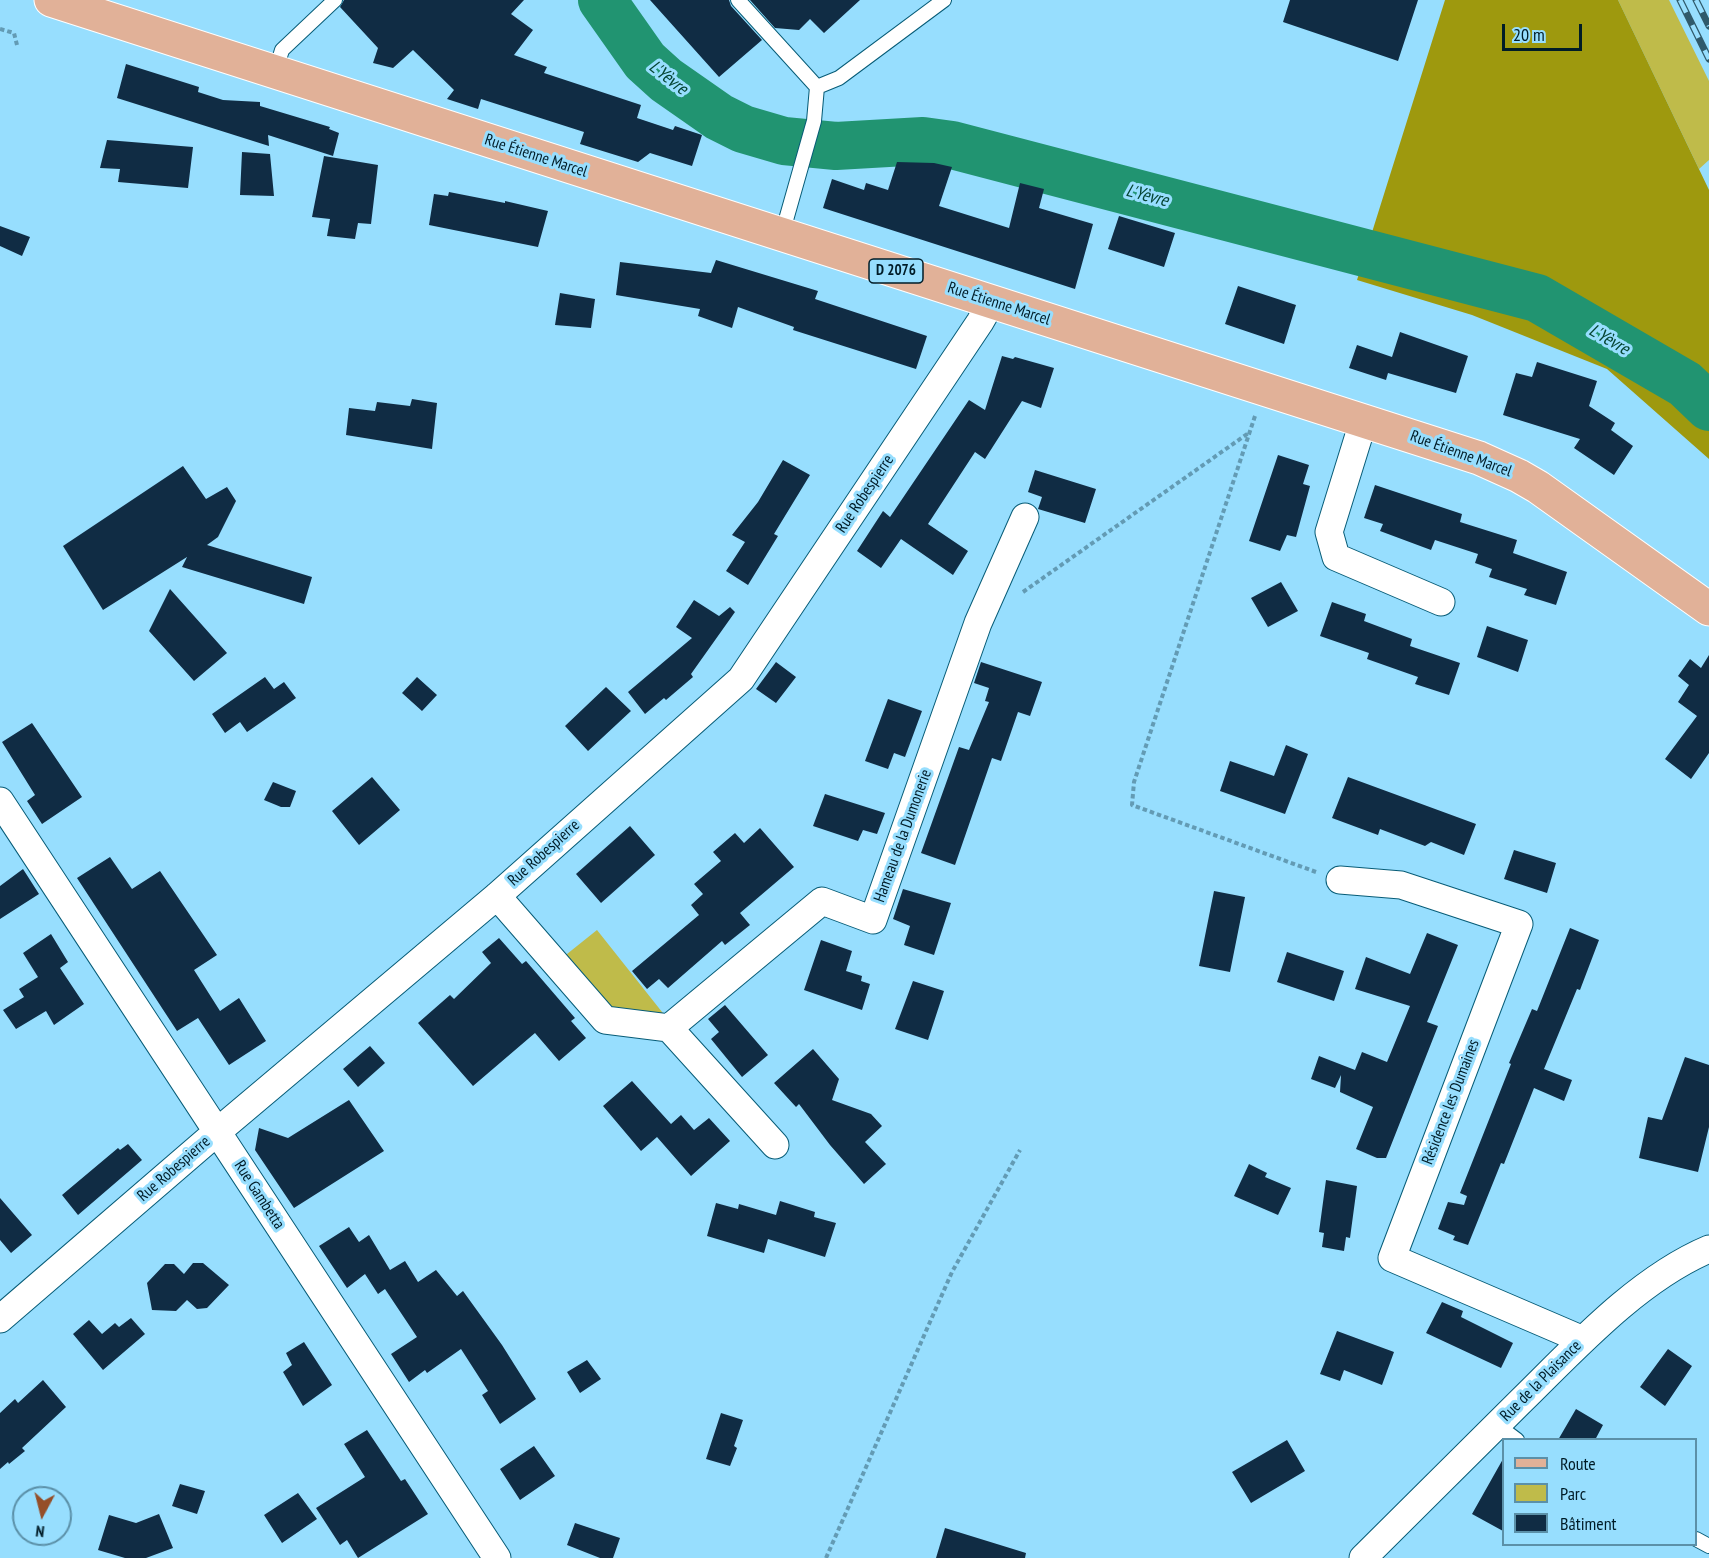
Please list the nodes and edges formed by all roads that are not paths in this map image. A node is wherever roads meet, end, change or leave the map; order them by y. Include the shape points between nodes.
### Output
1 (51, 0) edge
2 (335, 0) edge
3 (738, 0) edge
4 (944, 0) edge
5 (275, 73) junction
6 (817, 87) junction
7 (782, 234) junction
8 (992, 301) junction
9 (1364, 419) junction
10 (1025, 517) dead end
11 (1441, 602) dead end
12 (1709, 609) edge
13 (0, 801) edge
14 (1340, 880) road end
15 (497, 896) junction
16 (669, 1028) junction
17 (217, 1131) junction
18 (775, 1145) dead end
19 (1709, 1249) edge
20 (0, 1319) edge
21 (1583, 1340) junction
22 (1507, 1432) edge
23 (498, 1558) edge
24 (1363, 1558) edge

1 - 5 main road, Rue Étienne Marcel / D 2076
2 - 5 lane via 282,50
3 - 6 lane
4 - 6 lane via 839,78
5 - 7 main road, Rue Étienne Marcel / D 2076
6 - 7 lane via 814,121
7 - 8 main road, Rue Étienne Marcel / D 2076
8 - 9 main road, Rue Étienne Marcel / D 2076
8 - 15 street, Rue Robespierre via 741,679
9 - 11 street via 1329,532 1336,557
9 - 12 main road, Rue Étienne Marcel / D 2076 via 1479,458 1519,476
10 - 16 street, Hameau de la Dumonerie via 978,623 873,920 822,901
13 - 17 street, Rue Gambetta
14 - 21 street, Résidence les Dumaines via 1401,885 1519,924 1392,1258
15 - 16 street via 605,1020
15 - 17 street, Rue Robespierre
16 - 18 street
17 - 20 street, Rue Robespierre
17 - 23 street, Rue Gambetta
19 - 21 street, Rue de la Plaisance via 1626,1301
21 - 22 street, Rue de la Plaisance
22 - 24 street, Rue de la Plaisance

